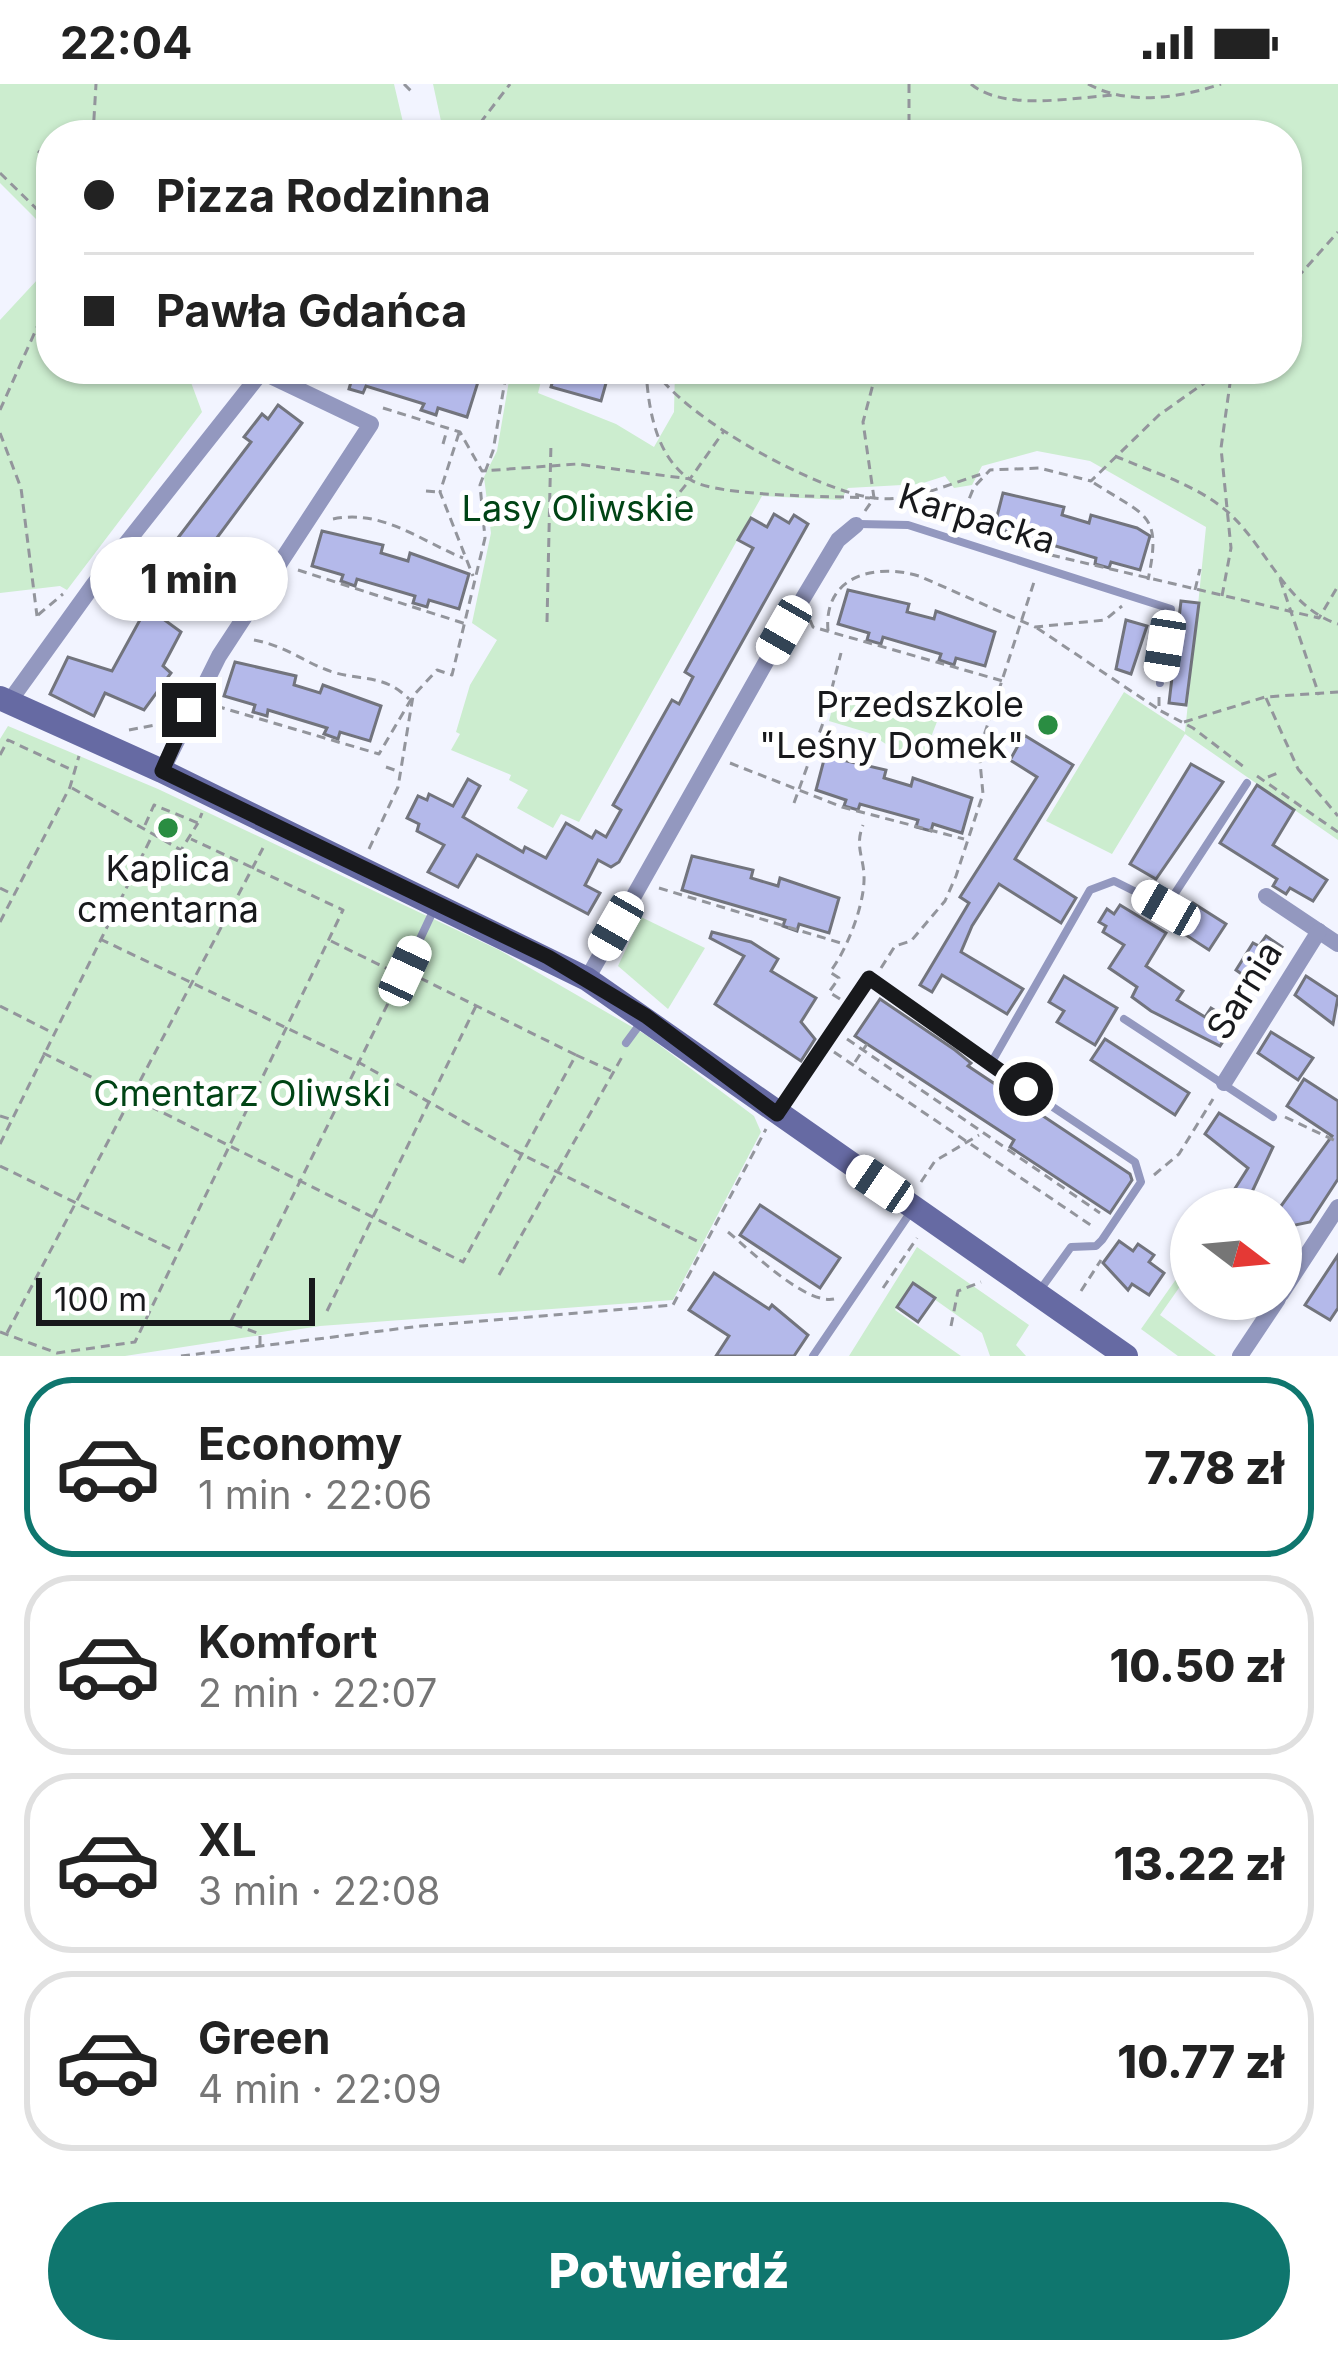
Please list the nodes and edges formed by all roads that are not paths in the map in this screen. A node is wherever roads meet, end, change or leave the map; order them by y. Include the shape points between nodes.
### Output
1 (252, 384) edge
2 (291, 384) edge
3 (856, 525) joint
4 (1160, 683) road end
5 (5, 700) edge
6 (162, 771) junction
7 (1247, 783) dead end
8 (1266, 896) dead end
9 (436, 904) junction
10 (1319, 932) junction
11 (1338, 944) edge
12 (403, 974) road end
13 (587, 979) junction
14 (646, 1016) junction
15 (1124, 1019) dead end
16 (626, 1043) road end
17 (990, 1065) junction
18 (1224, 1083) junction
19 (1269, 1114) road end
20 (771, 1122) junction
21 (918, 1195) junction
22 (1338, 1207) edge
23 (1302, 1262) edge
24 (1039, 1291) junction
25 (1264, 1320) edge
26 (812, 1356) edge
27 (1126, 1356) edge
28 (1240, 1356) edge

1 - 5 street
2 - 6 street via 371,424 219,656
3 - 4 lane, Karpacka via 908,525 1171,609
3 - 13 street, Karpacka via 838,540 794,614
5 - 6 street
6 - 9 street
7 - 17 lane via 1166,908 1125,884 1101,882 1090,890
8 - 10 street, Sarnia
9 - 12 lane
9 - 13 street
10 - 11 street, Sarnia
10 - 18 street, Sarnia
13 - 14 street
14 - 16 lane
14 - 20 street
15 - 18 lane
17 - 20 lane via 869,978
17 - 24 lane via 1141,1171 1102,1240 1071,1247
18 - 19 lane
20 - 21 street
21 - 24 street
21 - 26 lane
22 - 23 street
24 - 27 street
25 - 28 street

